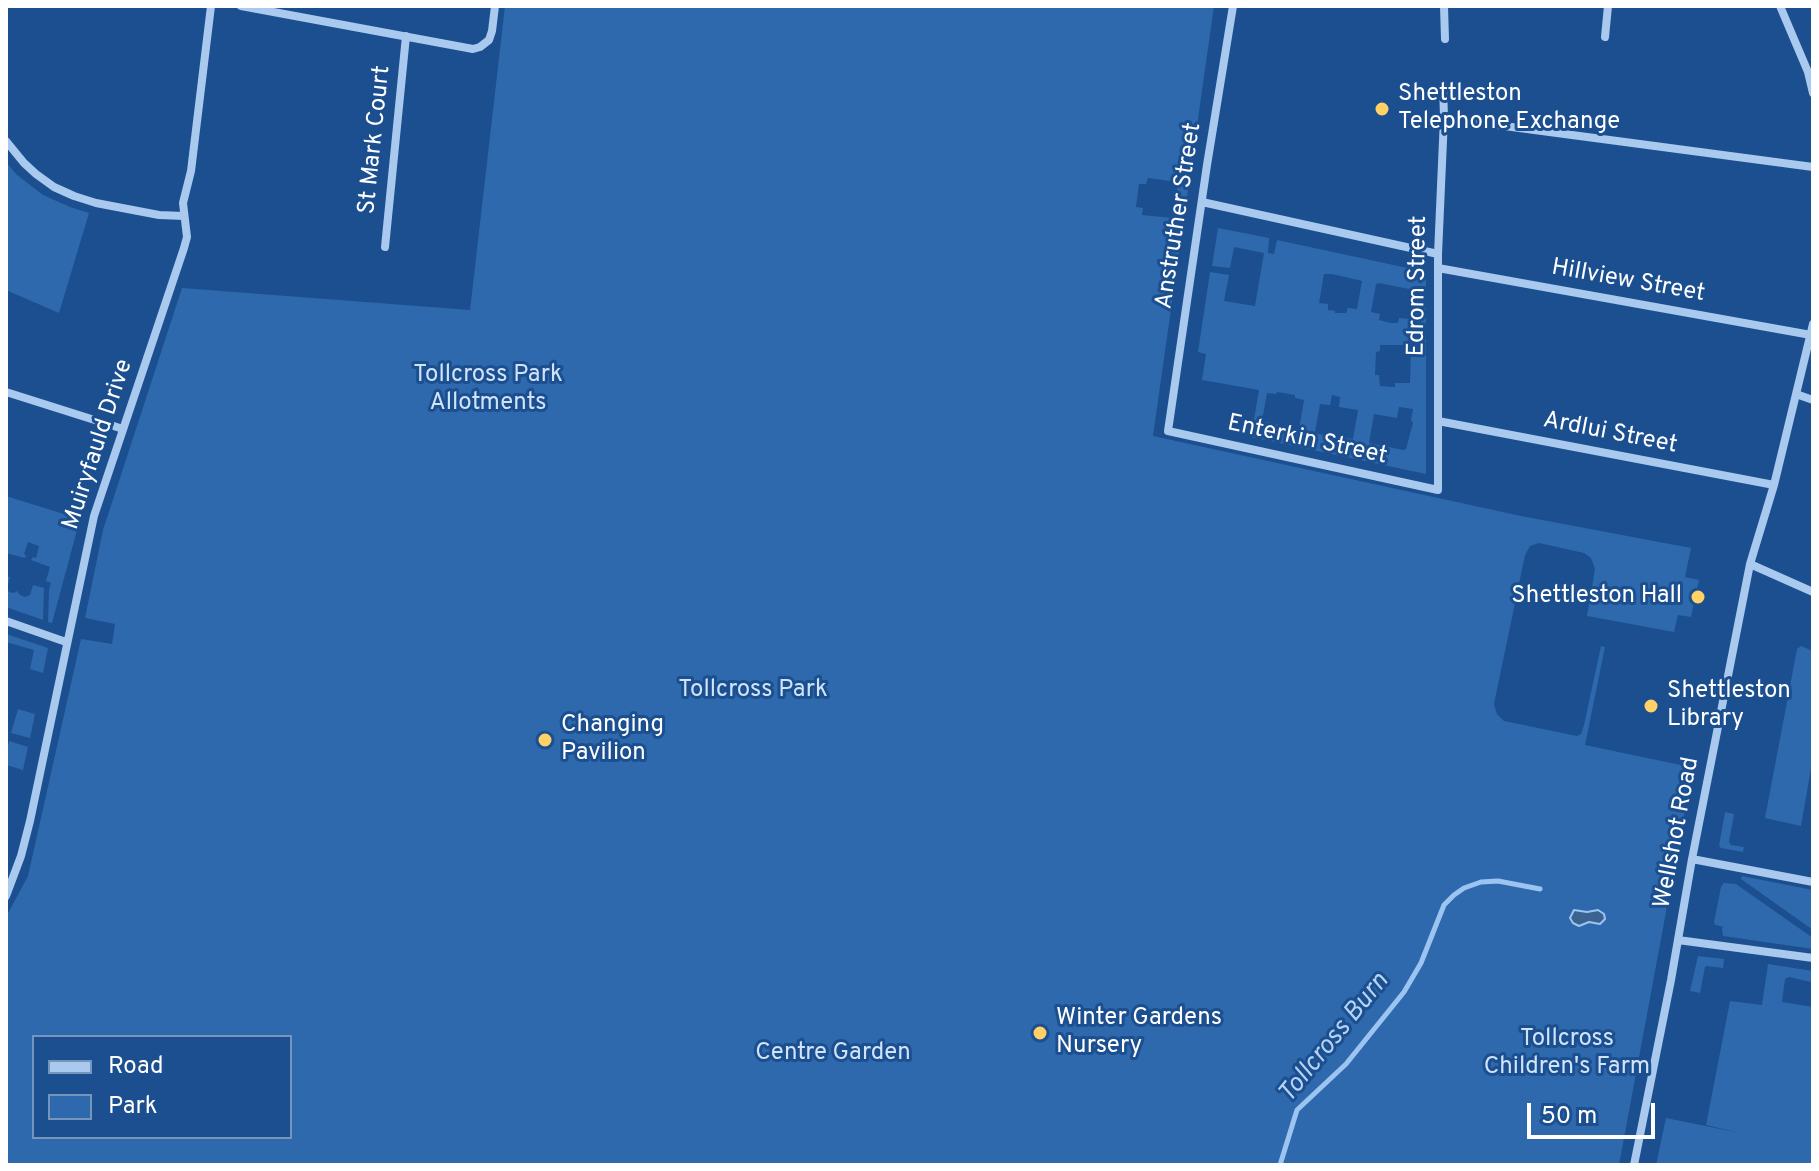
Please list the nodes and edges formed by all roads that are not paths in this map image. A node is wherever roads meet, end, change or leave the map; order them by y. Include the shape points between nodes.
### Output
1 (211, 6) edge
2 (241, 6) edge
3 (495, 6) edge
4 (1233, 6) edge
5 (1444, 6) edge
6 (1608, 6) edge
7 (1780, 6) edge
8 (406, 36) junction
9 (1605, 37) dead end
10 (1445, 39) dead end
11 (1443, 84) dead end
12 (1813, 93) edge
13 (1444, 118) junction
14 (6, 141) edge
15 (1813, 167) edge
16 (1202, 202) junction
17 (184, 216) junction
18 (385, 247) dead end
19 (1438, 254) junction
20 (1438, 268) junction
21 (1813, 324) edge
22 (1811, 335) junction
23 (6, 392) edge
24 (1796, 394) junction
25 (1813, 400) edge
26 (1438, 421) junction
27 (123, 429) junction
28 (1168, 431) joint
29 (1774, 485) junction
30 (1438, 490) joint
31 (1750, 564) junction
32 (1813, 592) edge
33 (6, 621) edge
34 (66, 642) junction
35 (1692, 859) junction
36 (1813, 882) edge
37 (6, 896) edge
38 (1678, 940) junction
39 (1813, 958) edge
40 (1634, 1165) edge

1 - 17 street, Muiryfauld Drive
2 - 8 street
3 - 8 street via 491,36 480,47 464,49
4 - 16 street, Anstruther Street
5 - 10 street
6 - 9 street
7 - 12 street
8 - 18 street, St Mark Court
11 - 13 street, Edrom Street
13 - 15 street
13 - 19 street, Edrom Street
14 - 17 street via 36,174 74,196
16 - 19 street
16 - 28 street, Anstruther Street
17 - 27 street, Muiryfauld Drive via 184,248
19 - 20 street, Edrom Street
20 - 22 street, Hillview Street
20 - 26 street, Edrom Street
21 - 22 street, Wellshot Road
22 - 24 street, Wellshot Road
23 - 27 street
24 - 25 street
24 - 29 street, Wellshot Road
26 - 29 street, Ardlui Street
26 - 30 street, Edrom Street
27 - 34 street, Muiryfauld Drive via 94,516
28 - 30 street, Enterkin Street
29 - 31 street, Wellshot Road
31 - 32 street
31 - 35 street, Wellshot Road
33 - 34 street
34 - 37 street, Muiryfauld Drive via 30,821
35 - 36 street
35 - 38 street, Wellshot Road
38 - 39 street
38 - 40 street, Wellshot Road

